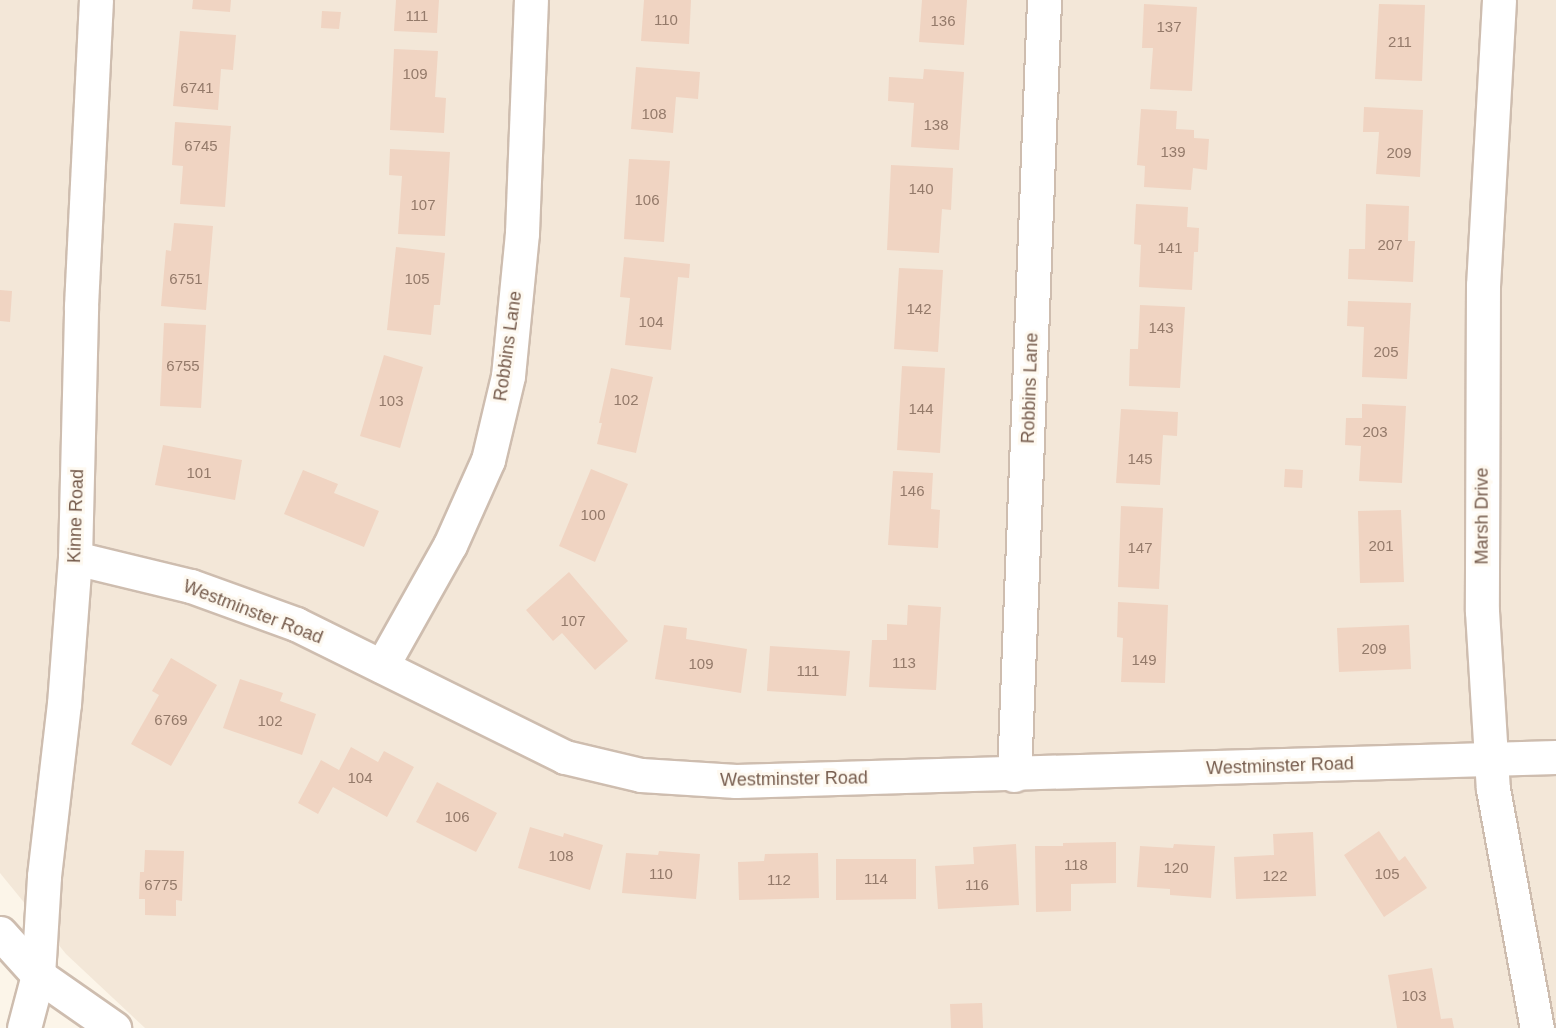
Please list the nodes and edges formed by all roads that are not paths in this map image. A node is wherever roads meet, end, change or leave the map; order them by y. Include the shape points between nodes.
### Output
1 (96, 0) edge
2 (531, 0) edge
3 (1044, 0) edge
4 (1499, 0) edge
5 (75, 558) junction
6 (382, 666) junction
7 (1556, 758) edge
8 (1492, 759) junction
9 (1014, 775) junction
10 (0, 933) edge
11 (38, 975) junction
12 (24, 1028) edge
13 (114, 1028) edge
14 (1537, 1028) edge

1 - 5 street, Kinne Road via 81,306
2 - 6 street, Robbins Lane via 522,233 508,376 488,460 450,545
3 - 9 street, Robbins Lane
4 - 8 street, Marsh Drive via 1482,296 1482,612
5 - 6 street, Westminster Road via 191,586 296,624
5 - 11 street, Kinne Road
6 - 9 street, Westminster Road via 566,758 641,775 736,781
7 - 8 street, Westminster Road
8 - 9 street, Westminster Road
8 - 14 street, Marsh Drive via 1493,789
10 - 11 street
11 - 12 street, Kinne Road
11 - 13 street

